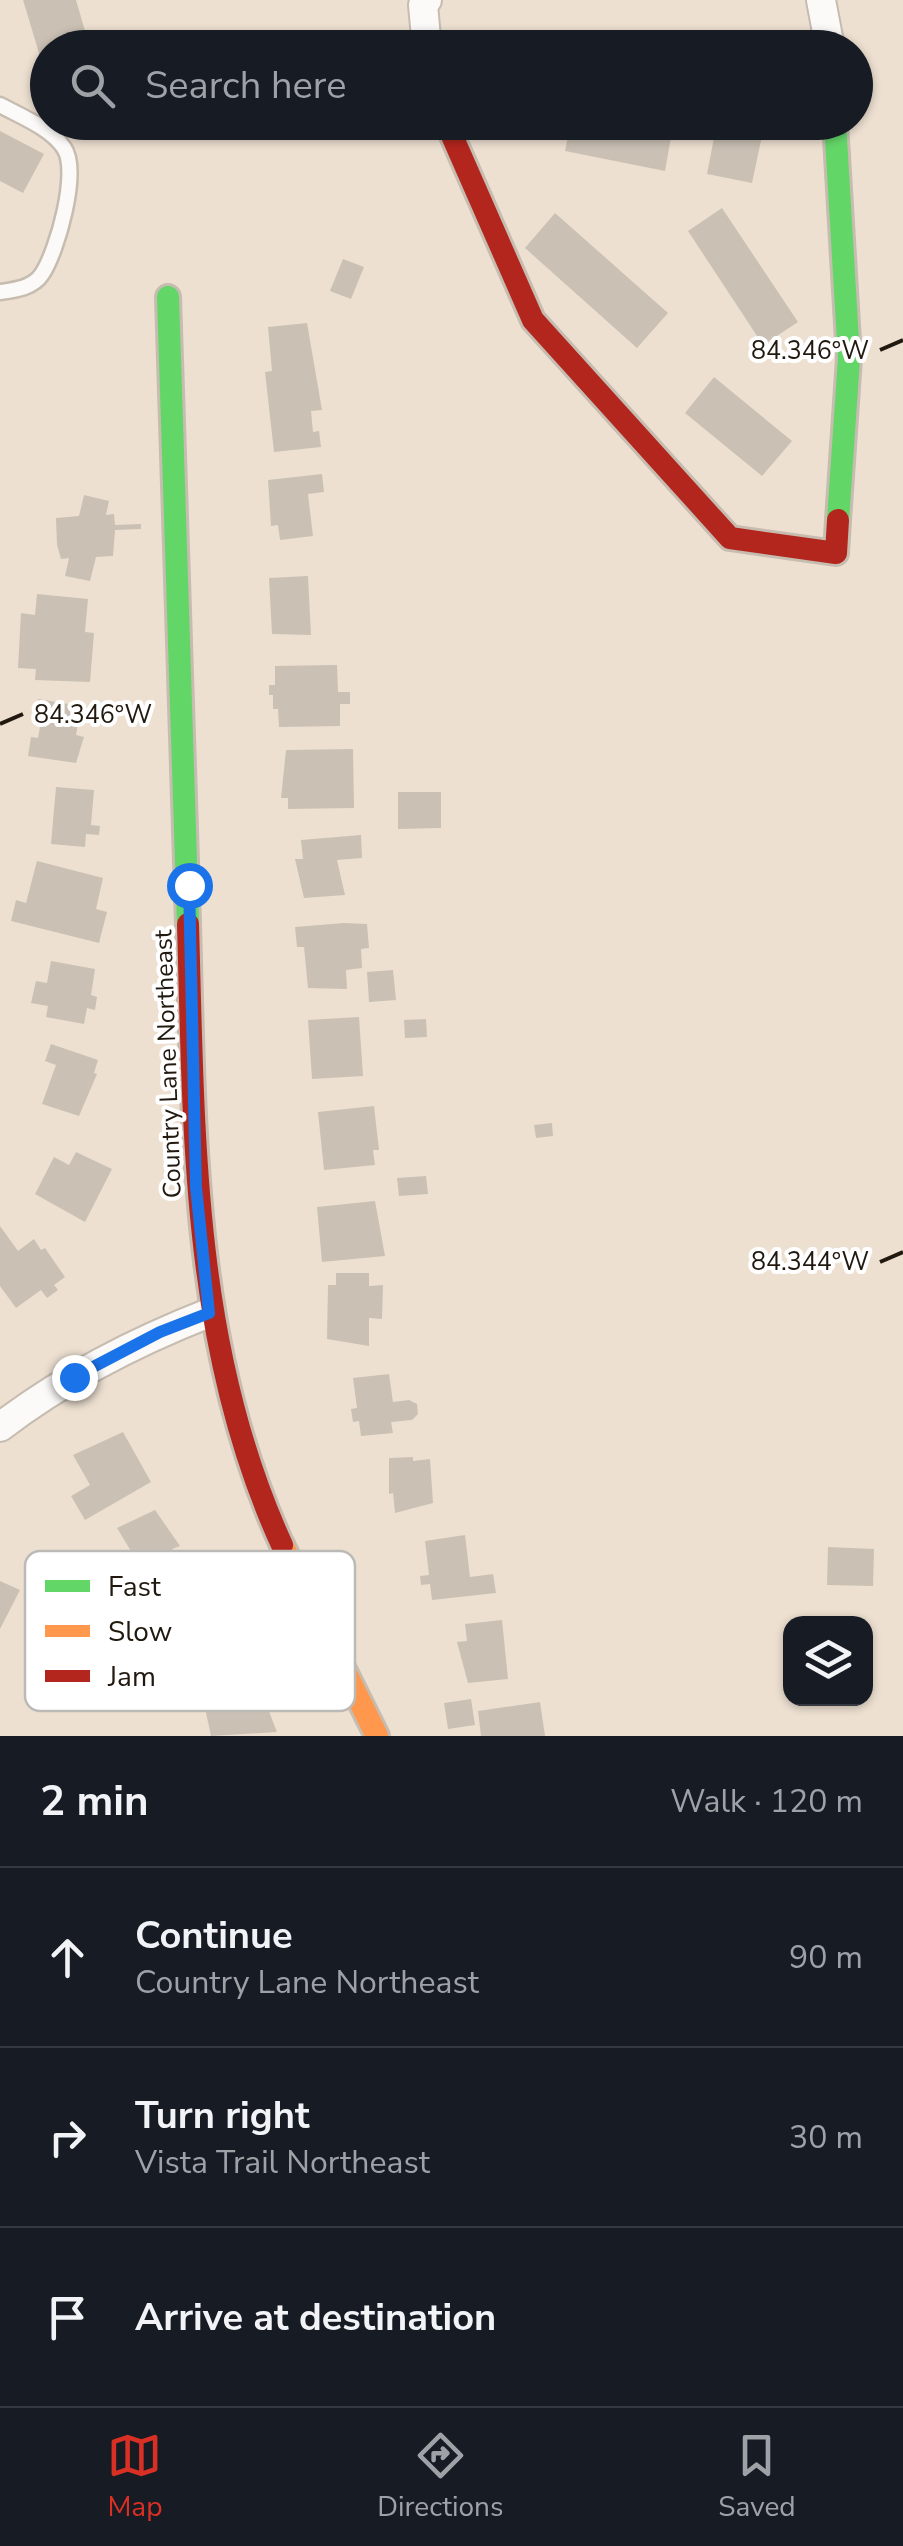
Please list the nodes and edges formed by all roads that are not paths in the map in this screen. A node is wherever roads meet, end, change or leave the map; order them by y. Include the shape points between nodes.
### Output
1 (427, 0) edge
2 (821, 0) edge
3 (425, 30) edge
4 (827, 30) edge
5 (0, 104) edge
6 (30, 125) edge
7 (52, 140) edge
8 (454, 140) edge
9 (835, 140) edge
10 (0, 292) edge
11 (168, 297) dead end
12 (209, 1313) junction
13 (0, 1427) edge
14 (288, 1551) edge
15 (355, 1692) edge
16 (376, 1736) edge

1 - 3 street
2 - 4 street
5 - 6 lane
7 - 10 lane via 70,161 70,196 42,274 29,286
8 - 9 street via 533,320 730,538 836,553 849,358
11 - 12 street, Country Lane Northeast via 196,1187
12 - 13 street via 74,1377
12 - 14 street, Country Lane Northeast via 255,1482
15 - 16 street, Country Lane Northeast

